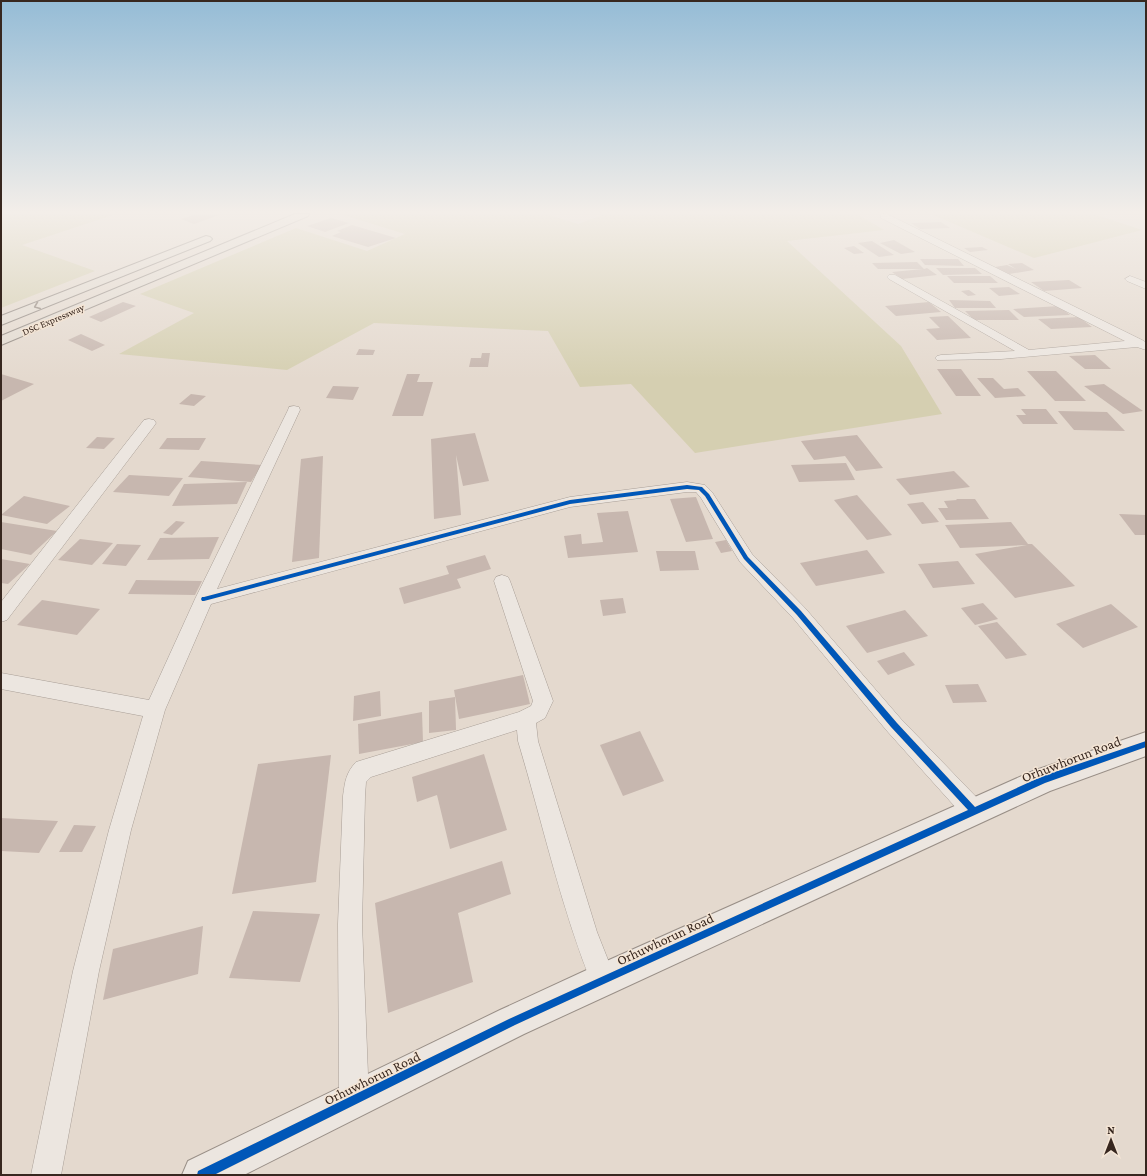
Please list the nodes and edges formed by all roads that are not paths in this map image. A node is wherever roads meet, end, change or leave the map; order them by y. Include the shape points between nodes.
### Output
1 (130, 269) edge
2 (173, 269) edge
3 (991, 269) edge
4 (892, 277) dead end
5 (1130, 279) dead end
6 (1146, 286) edge
7 (1, 321) edge
8 (1, 341) edge
9 (1144, 344) edge
10 (1026, 353) junction
11 (941, 358) dead end
12 (294, 410) dead end
13 (149, 423) dead end
14 (502, 581) dead end
15 (204, 599) junction
16 (1, 615) edge
17 (1, 681) edge
18 (155, 710) junction
19 (524, 719) junction
20 (1146, 744) edge
21 (974, 812) junction
22 (603, 980) junction
23 (354, 1100) junction
24 (46, 1175) edge
25 (202, 1175) edge

1 -> 7 main road, DSC Expressway
2 - 8 main road, DSC Expressway
3 - 9 street
4 - 10 street
5 - 6 street
9 - 10 street
10 - 11 street
12 - 15 street
13 - 16 street
14 - 19 street via 543,701 538,712
15 - 18 street
15 - 21 street via 570,502 665,489 700,488 707,495 746,558 799,612 894,725
17 - 18 street
18 - 24 street via 120,830 86,971
19 - 22 street via 528,741 584,932
19 - 23 street via 364,769 356,778 350,924
20 - 21 street, Orhuwhorun Road via 1043,780
21 - 22 street, Orhuwhorun Road
22 - 23 street, Orhuwhorun Road
23 - 25 street, Orhuwhorun Road

